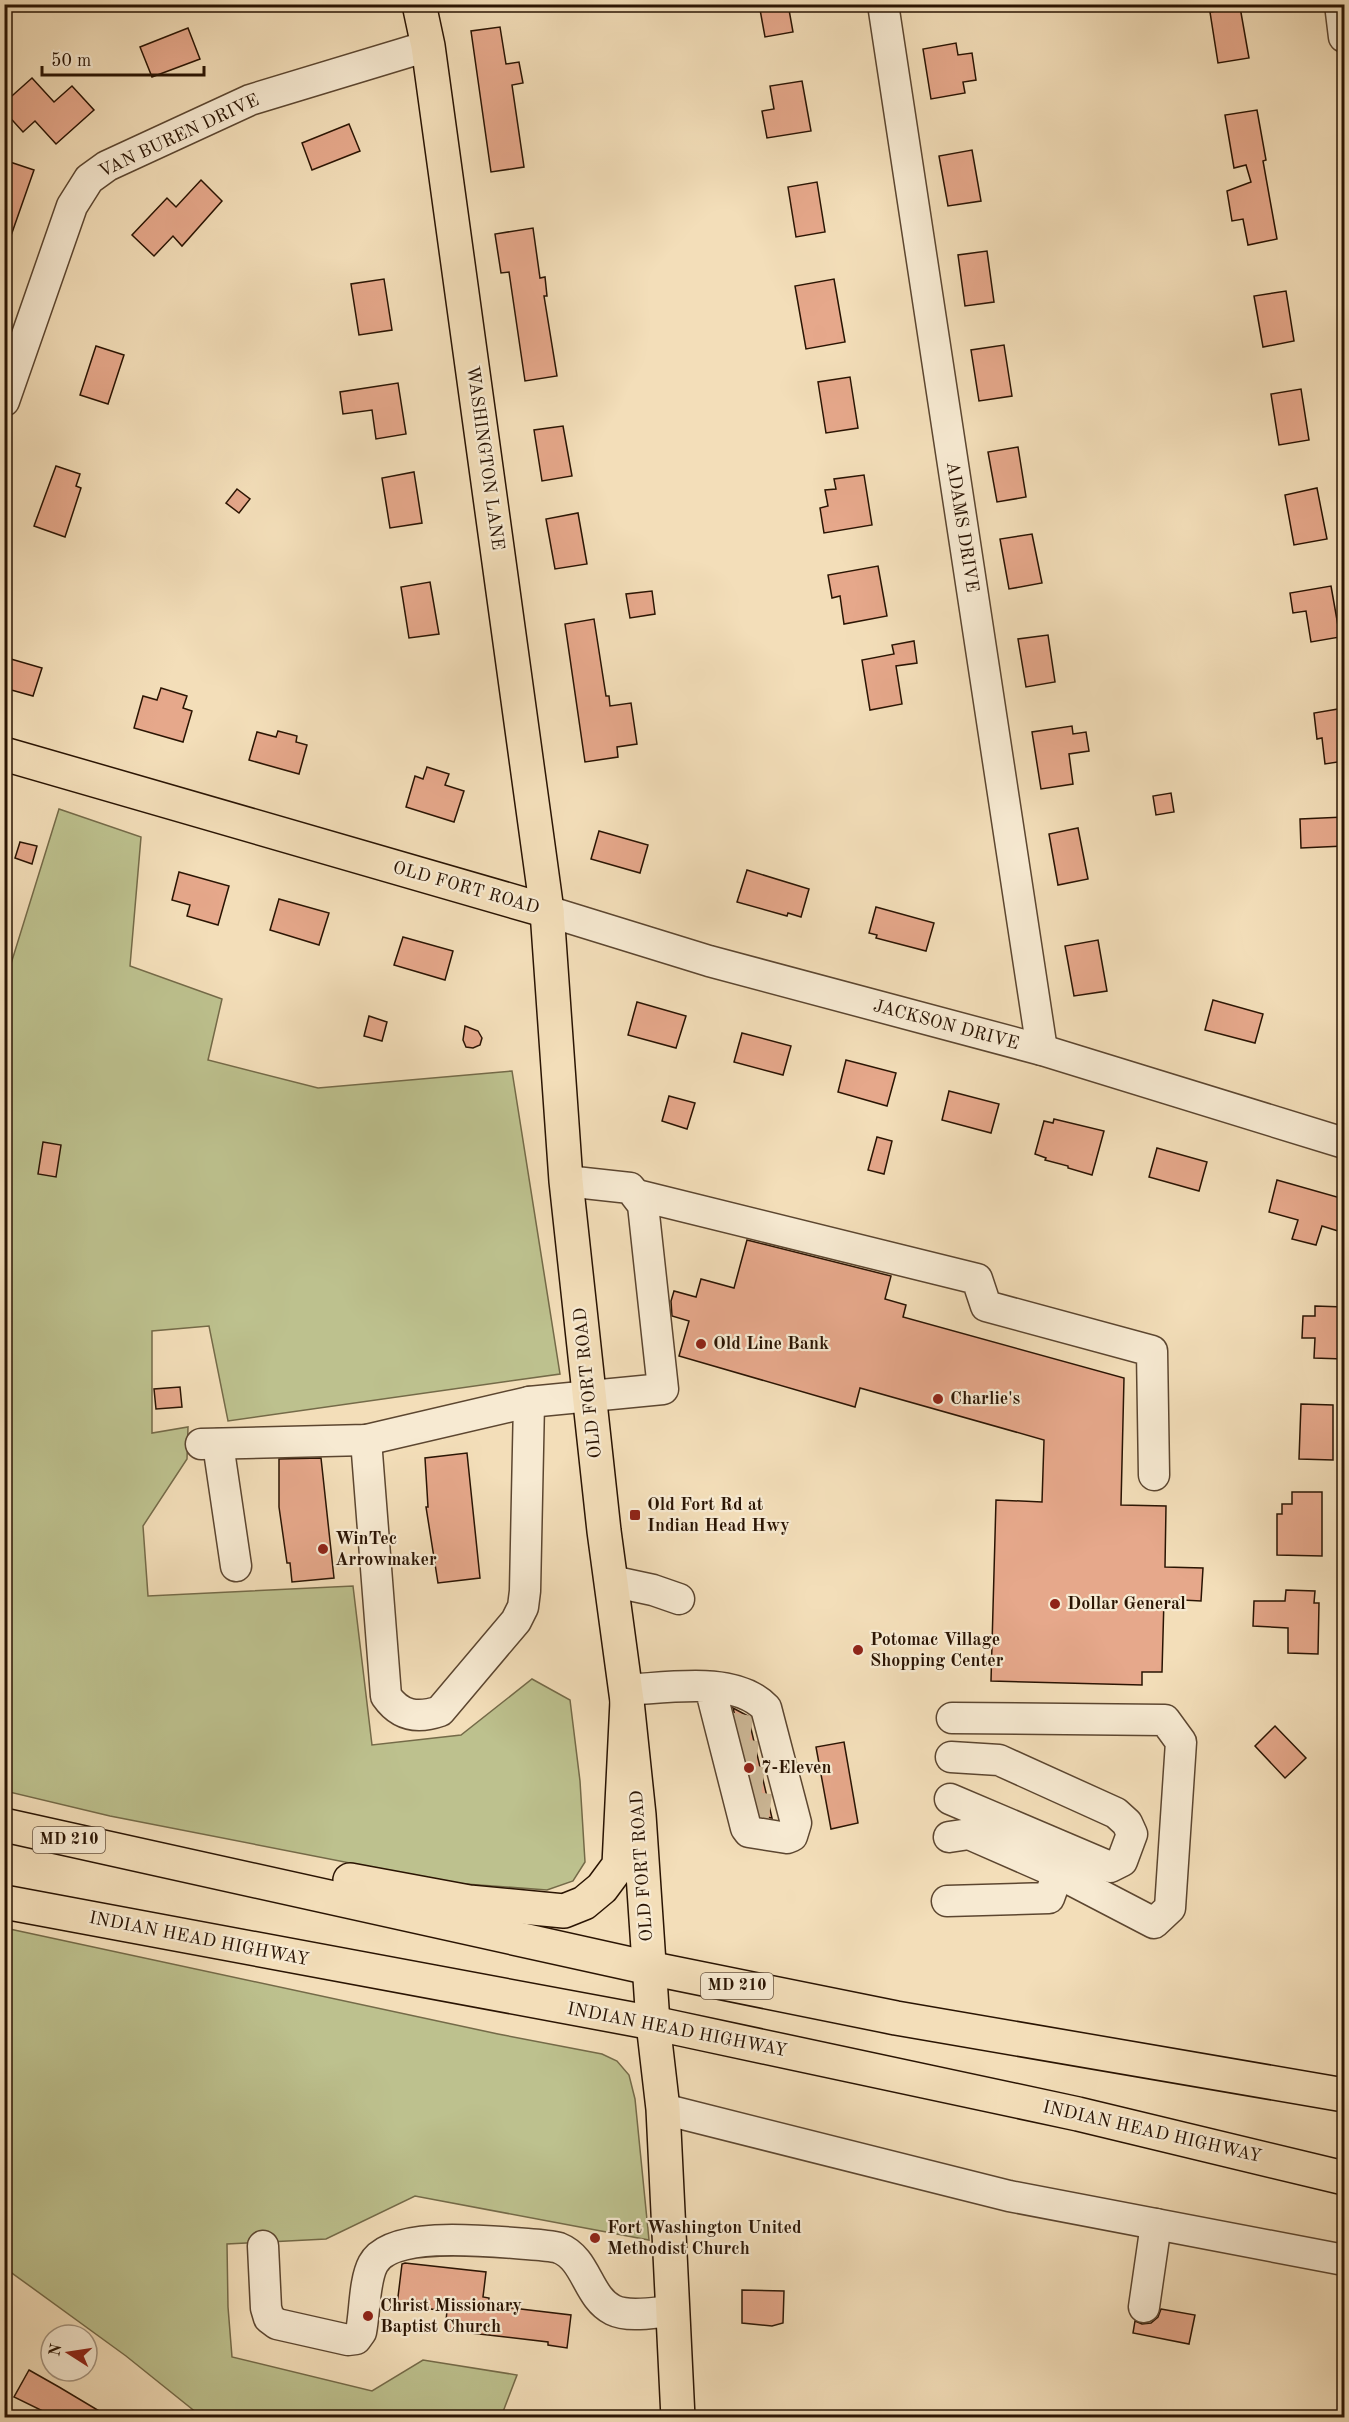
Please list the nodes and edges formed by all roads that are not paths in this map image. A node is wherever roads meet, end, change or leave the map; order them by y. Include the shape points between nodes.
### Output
1 (419, 4) edge
2 (883, 4) edge
3 (1340, 4) edge
4 (1344, 37) edge
5 (428, 46) junction
6 (4, 401) edge
7 (4, 754) edge
8 (547, 911) junction
9 (1042, 1050) junction
10 (1344, 1143) edge
11 (566, 1181) junction
12 (638, 1195) junction
13 (590, 1398) junction
14 (529, 1402) junction
15 (366, 1440) junction
16 (1154, 1475) dead end
17 (236, 1566) dead end
18 (611, 1581) junction
19 (679, 1599) dead end
20 (710, 1686) junction
21 (626, 1695) junction
22 (952, 1718) dead end
23 (951, 1756) dead end
24 (950, 1799) dead end
25 (4, 1825) edge
26 (949, 1837) dead end
27 (133, 1854) junction
28 (1058, 1873) junction
29 (947, 1901) dead end
30 (4, 1902) edge
31 (649, 1968) junction
32 (653, 2023) junction
33 (1344, 2095) edge
34 (663, 2109) junction
35 (1344, 2178) edge
36 (1156, 2224) junction
37 (263, 2247) dead end
38 (1344, 2260) edge
39 (1144, 2307) dead end
40 (673, 2311) junction
41 (678, 2418) edge

1 - 5 main road, WASHINGTON LANE
2 - 9 street, ADAMS DRIVE
3 - 4 street
5 - 6 street, VAN BUREN DRIVE via 250,100 107,166 89,180 72,206
5 - 8 main road, WASHINGTON LANE
7 - 8 main road, OLD FORT ROAD
8 - 9 street, JACKSON DRIVE via 709,962
8 - 11 main road, OLD FORT ROAD
9 - 10 street, JACKSON DRIVE
11 - 12 street via 630,1188
11 - 13 main road, OLD FORT ROAD
12 - 13 street via 643,1205 663,1389
12 - 16 street via 977,1279 986,1306 1152,1351
13 - 14 street
13 - 18 main road, OLD FORT ROAD
14 - 15 street
14 - 15 street via 523,1607 516,1621 440,1711 429,1715 403,1714 386,1696
15 - 17 street via 209,1444
18 - 19 street
18 - 21 main road, OLD FORT ROAD
20 - 20 street via 745,1694 766,1708 752,1769
20 - 21 street
21 - 27 main road via 619,1865 602,1888 584,1903 564,1911 469,1902 320,1874
21 - 31 main road, OLD FORT ROAD
22 - 28 street via 1165,1720 1181,1742 1170,1908 1154,1923
23 - 24 street via 999,1760 1116,1813 1132,1834 1122,1861 1110,1867
25 - 27 main road, MD 210
26 - 28 street via 969,1834
27 - 31 main road, MD 210
28 - 29 street via 1049,1898
30 - 32 main road, INDIAN HEAD HIGHWAY
31 - 32 main road, OLD FORT ROAD
31 - 33 main road, MD 210 via 896,2018
32 - 34 main road, OLD FORT ROAD
32 - 35 main road, INDIAN HEAD HIGHWAY via 1078,2114
34 - 36 street via 1009,2196
34 - 40 main road, OLD FORT ROAD
36 - 38 street
36 - 39 street
37 - 40 street via 269,2318 277,2324 348,2340 356,2339 361,2332 373,2263 382,2253 401,2244 427,2239 559,2248 573,2257 599,2299 614,2310
40 - 41 main road, OLD FORT ROAD

